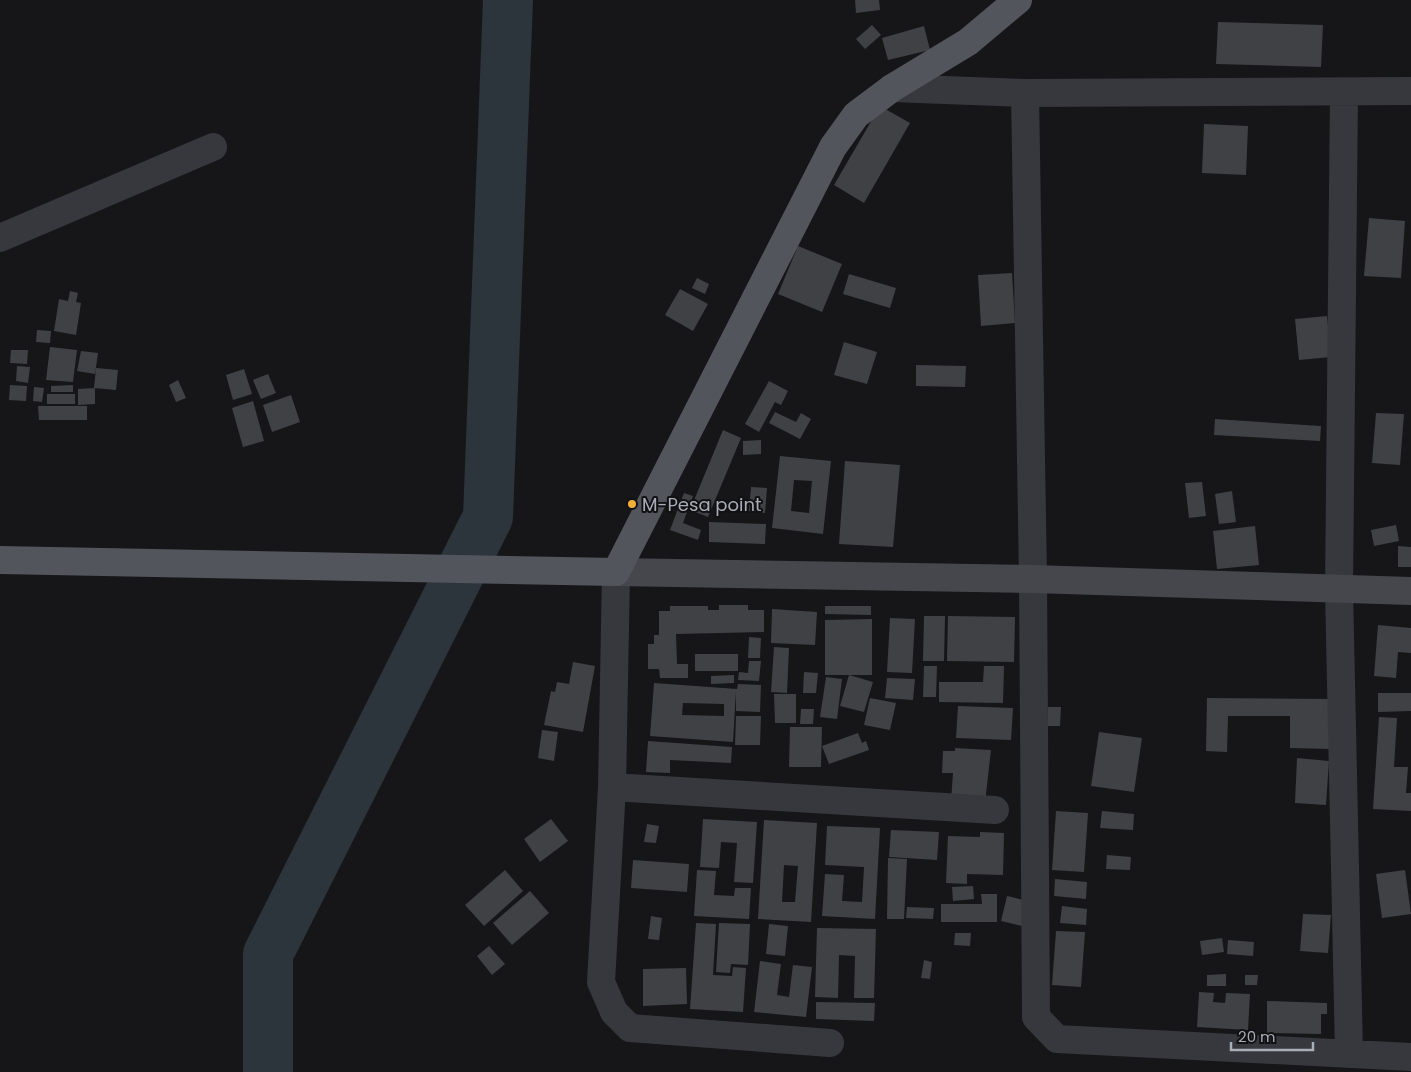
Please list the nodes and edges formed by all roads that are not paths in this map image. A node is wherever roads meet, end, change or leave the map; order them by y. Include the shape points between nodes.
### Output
1 (1018, 0) edge
2 (892, 88) junction
3 (1411, 91) edge
4 (1344, 92) junction
5 (1025, 93) junction
6 (213, 146) dead end
7 (0, 238) edge
8 (0, 560) edge
9 (616, 572) junction
10 (1033, 579) junction
11 (1338, 589) junction
12 (1411, 591) edge
13 (612, 787) junction
14 (995, 810) dead end
15 (830, 1043) dead end
16 (1350, 1054) junction
17 (1411, 1057) edge

1 - 2 main road via 968,42
2 - 5 street
2 - 9 main road via 856,115 833,147
3 - 4 street
4 - 5 street
4 - 11 street
5 - 10 street
6 - 7 street
8 - 9 main road
9 - 10 street
9 - 13 street
10 - 11 street
10 - 16 street via 1036,1017 1057,1039
11 - 12 street
11 - 16 street
13 - 14 street
13 - 15 street via 601,982 614,1012 630,1028
16 - 17 street

